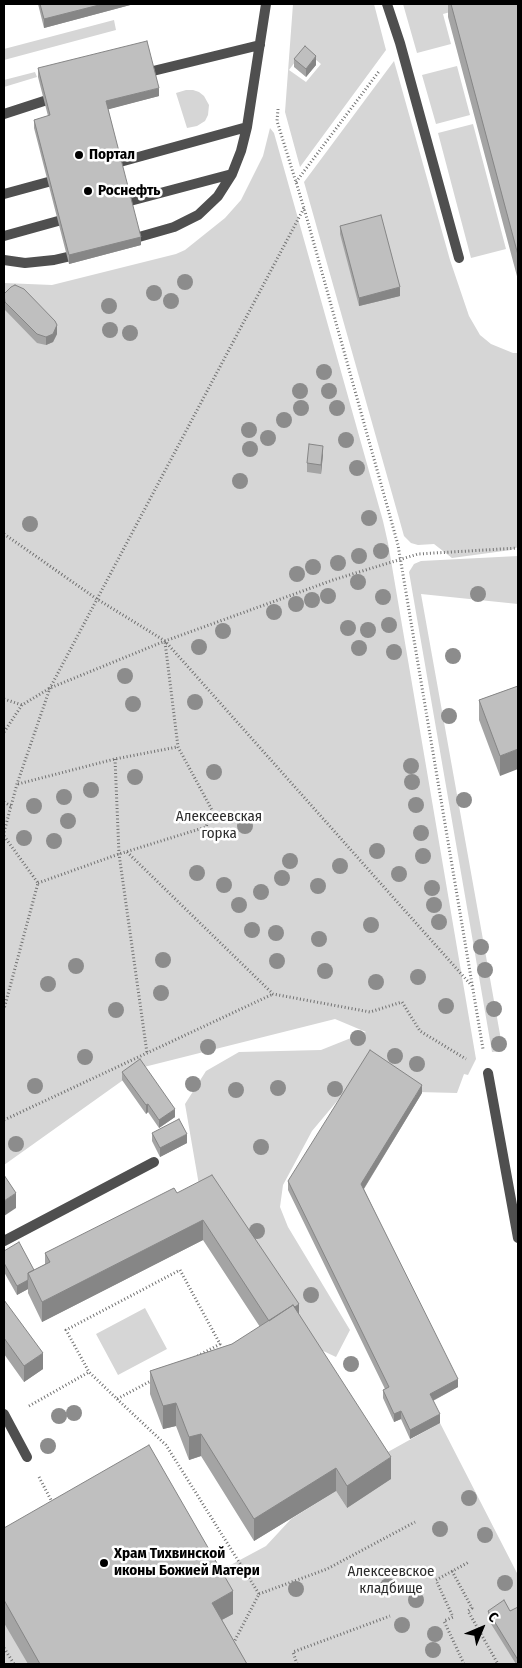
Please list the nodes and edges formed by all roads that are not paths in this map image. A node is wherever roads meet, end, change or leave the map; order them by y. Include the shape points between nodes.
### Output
1 (266, 4) edge
2 (387, 4) edge
3 (260, 45) junction
4 (153, 71) edge
5 (44, 101) edge
6 (4, 114) edge
7 (248, 127) junction
8 (120, 162) edge
9 (232, 174) junction
10 (48, 182) edge
11 (4, 194) edge
12 (130, 202) edge
13 (58, 221) edge
14 (4, 236) edge
15 (139, 237) edge
16 (67, 257) edge
17 (459, 258) dead end
18 (4, 260) edge
19 (488, 1073) road end
20 (154, 1162) dead end
21 (518, 1238) edge
22 (4, 1241) edge
23 (5, 1416) edge
24 (27, 1457) road end

1 - 3 lane
2 - 17 lane
3 - 4 lane
3 - 7 lane
5 - 6 lane
7 - 8 lane
7 - 9 lane
9 - 12 lane
9 - 15 lane via 218,196 198,215 174,227
10 - 11 lane
13 - 14 lane
16 - 18 lane via 40,262
19 - 21 lane
20 - 22 lane
23 - 24 lane

